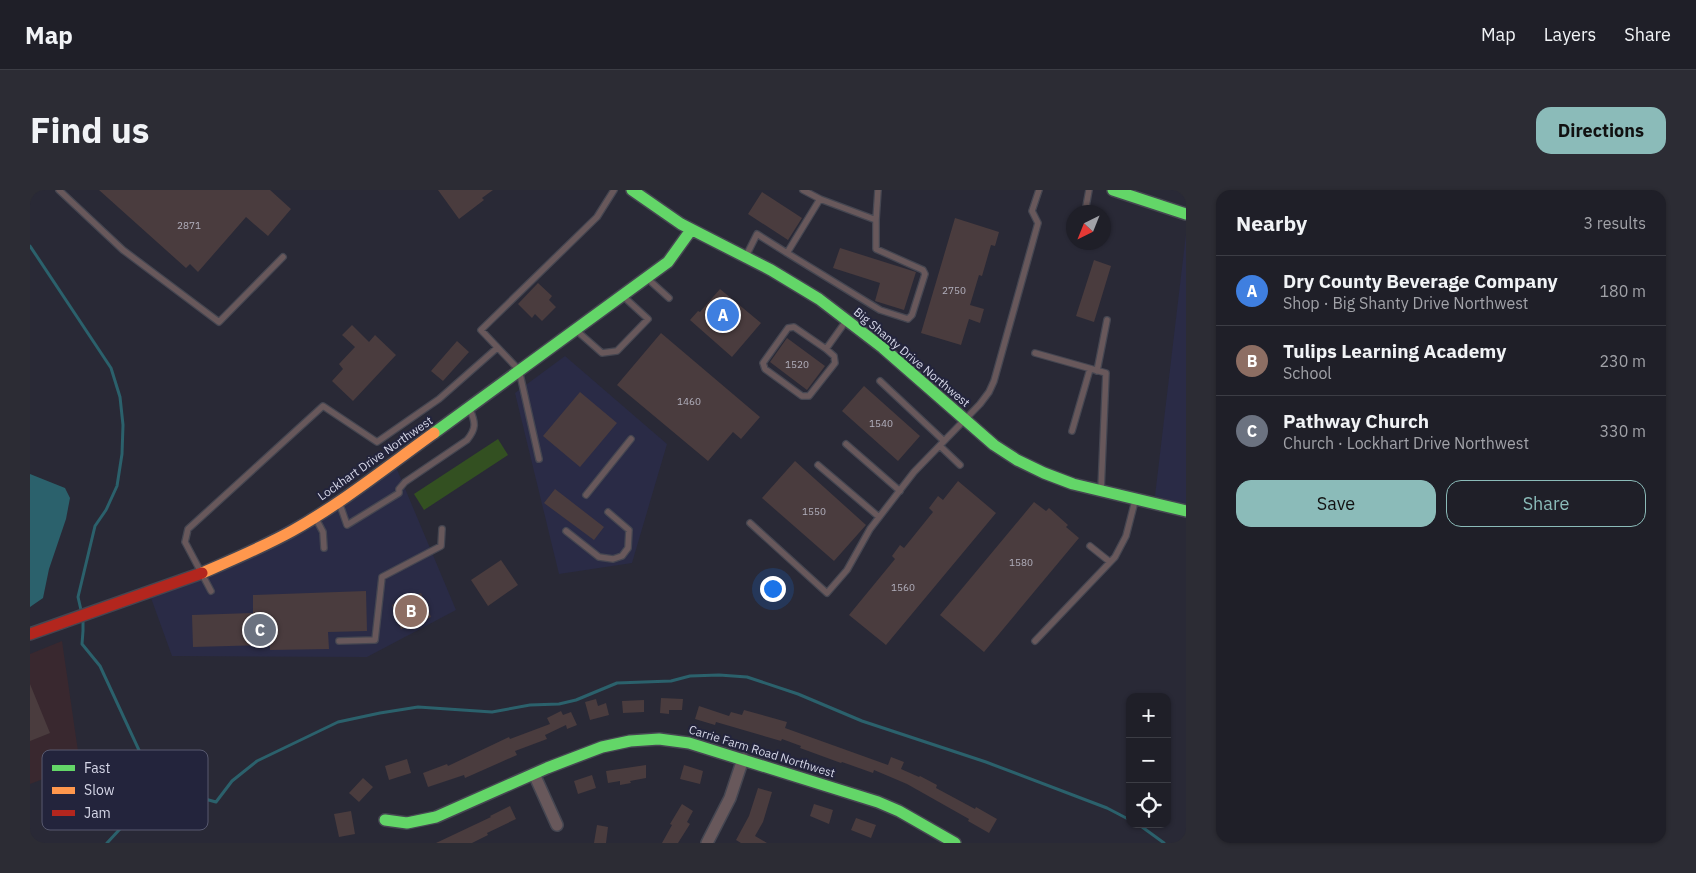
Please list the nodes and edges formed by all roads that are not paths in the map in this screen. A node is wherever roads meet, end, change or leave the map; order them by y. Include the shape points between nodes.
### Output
1 (59, 190) edge
2 (614, 190) edge
3 (632, 190) edge
4 (803, 190) edge
5 (878, 190) edge
6 (1039, 190) edge
7 (1089, 190) edge
8 (1113, 190) edge
9 (820, 199) junction
10 (1086, 205) edge
11 (1186, 214) edge
12 (876, 220) junction
13 (691, 230) junction
14 (786, 253) junction
15 (283, 257) dead end
16 (745, 258) junction
17 (647, 278) junction
18 (622, 296) junction
19 (669, 298) dead end
20 (847, 319) junction
21 (1107, 320) dead end
22 (575, 330) junction
23 (497, 348) junction
24 (826, 349) junction
25 (1035, 353) dead end
26 (1090, 368) junction
27 (519, 370) junction
28 (1097, 371) junction
29 (880, 381) dead end
30 (469, 408) junction
31 (965, 419) junction
32 (1072, 431) dead end
33 (631, 439) dead end
34 (944, 441) junction
35 (846, 444) dead end
36 (940, 446) junction
37 (539, 459) dead end
38 (818, 465) dead end
39 (960, 465) dead end
40 (900, 490) junction
41 (1101, 491) junction
42 (586, 495) dead end
43 (1135, 500) junction
44 (339, 502) junction
45 (1186, 511) edge
46 (608, 512) dead end
47 (315, 517) junction
48 (879, 517) junction
49 (750, 524) dead end
50 (442, 528) dead end
51 (566, 532) dead end
52 (1090, 546) dead end
53 (324, 548) dead end
54 (1110, 562) junction
55 (201, 573) junction
56 (212, 591) dead end
57 (30, 634) edge
58 (339, 641) dead end
59 (1035, 641) dead end
60 (743, 760) junction
61 (534, 774) junction
62 (385, 820) dead end
63 (557, 826) dead end
64 (708, 843) edge
65 (955, 843) edge

1 - 15 lane via 123,250 219,322
2 - 23 lane via 597,218 481,330
3 - 13 street, Big Shanty Drive Northwest
4 - 9 lane
5 - 12 lane
6 - 31 lane via 1032,211 1038,223 994,381 985,398
7 - 10 lane
8 - 11 street
9 - 12 lane
9 - 14 lane
12 - 14 lane via 876,249 923,270 915,307 908,319 880,310
13 - 16 street, Big Shanty Drive Northwest
13 - 17 street, Lockhart Drive Northwest via 668,262
14 - 16 lane via 757,234
16 - 20 street, Big Shanty Drive Northwest via 794,283
17 - 18 street, Lockhart Drive Northwest
17 - 19 lane
18 - 22 street, Lockhart Drive Northwest
18 - 22 lane via 648,319 617,351 602,353
20 - 24 lane
20 - 31 street, Big Shanty Drive Northwest
21 - 28 lane
22 - 27 street, Lockhart Drive Northwest
23 - 27 lane
23 - 55 lane via 439,398 377,442 323,406 188,529 185,542
24 - 24 lane via 794,327 788,328 762,363 765,369 802,396 809,396 835,363 834,356
25 - 26 lane
26 - 28 lane
26 - 32 lane
27 - 30 street, Lockhart Drive Northwest
27 - 37 lane
28 - 41 lane via 1106,374
29 - 34 lane
30 - 44 street, Lockhart Drive Northwest
30 - 44 lane via 475,426 473,433 405,482 399,493 346,525
31 - 34 lane
31 - 41 street, Big Shanty Drive Northwest via 1017,460 1044,473
33 - 42 lane
34 - 36 lane
35 - 40 lane
36 - 39 lane
36 - 40 lane
38 - 48 lane
40 - 48 lane
41 - 43 street, Big Shanty Drive Northwest
43 - 45 street, Big Shanty Drive Northwest
43 - 54 lane via 1126,536
44 - 47 street, Lockhart Drive Northwest
46 - 51 lane via 629,530 628,548 622,556 613,559 599,557
47 - 53 lane via 323,532
47 - 55 street, Lockhart Drive Northwest via 250,552
48 - 49 lane via 847,570 827,593
50 - 58 lane via 441,546 382,577 375,640
52 - 54 lane
54 - 59 lane
55 - 56 lane
55 - 57 street, Lockhart Drive Northwest
60 - 61 street, Carrie Farm Road Northwest via 683,742 638,740 598,748
60 - 64 street via 726,808
60 - 65 street, Carrie Farm Road Northwest via 878,802
61 - 62 street, Carrie Farm Road Northwest via 424,821 406,824
61 - 63 street

